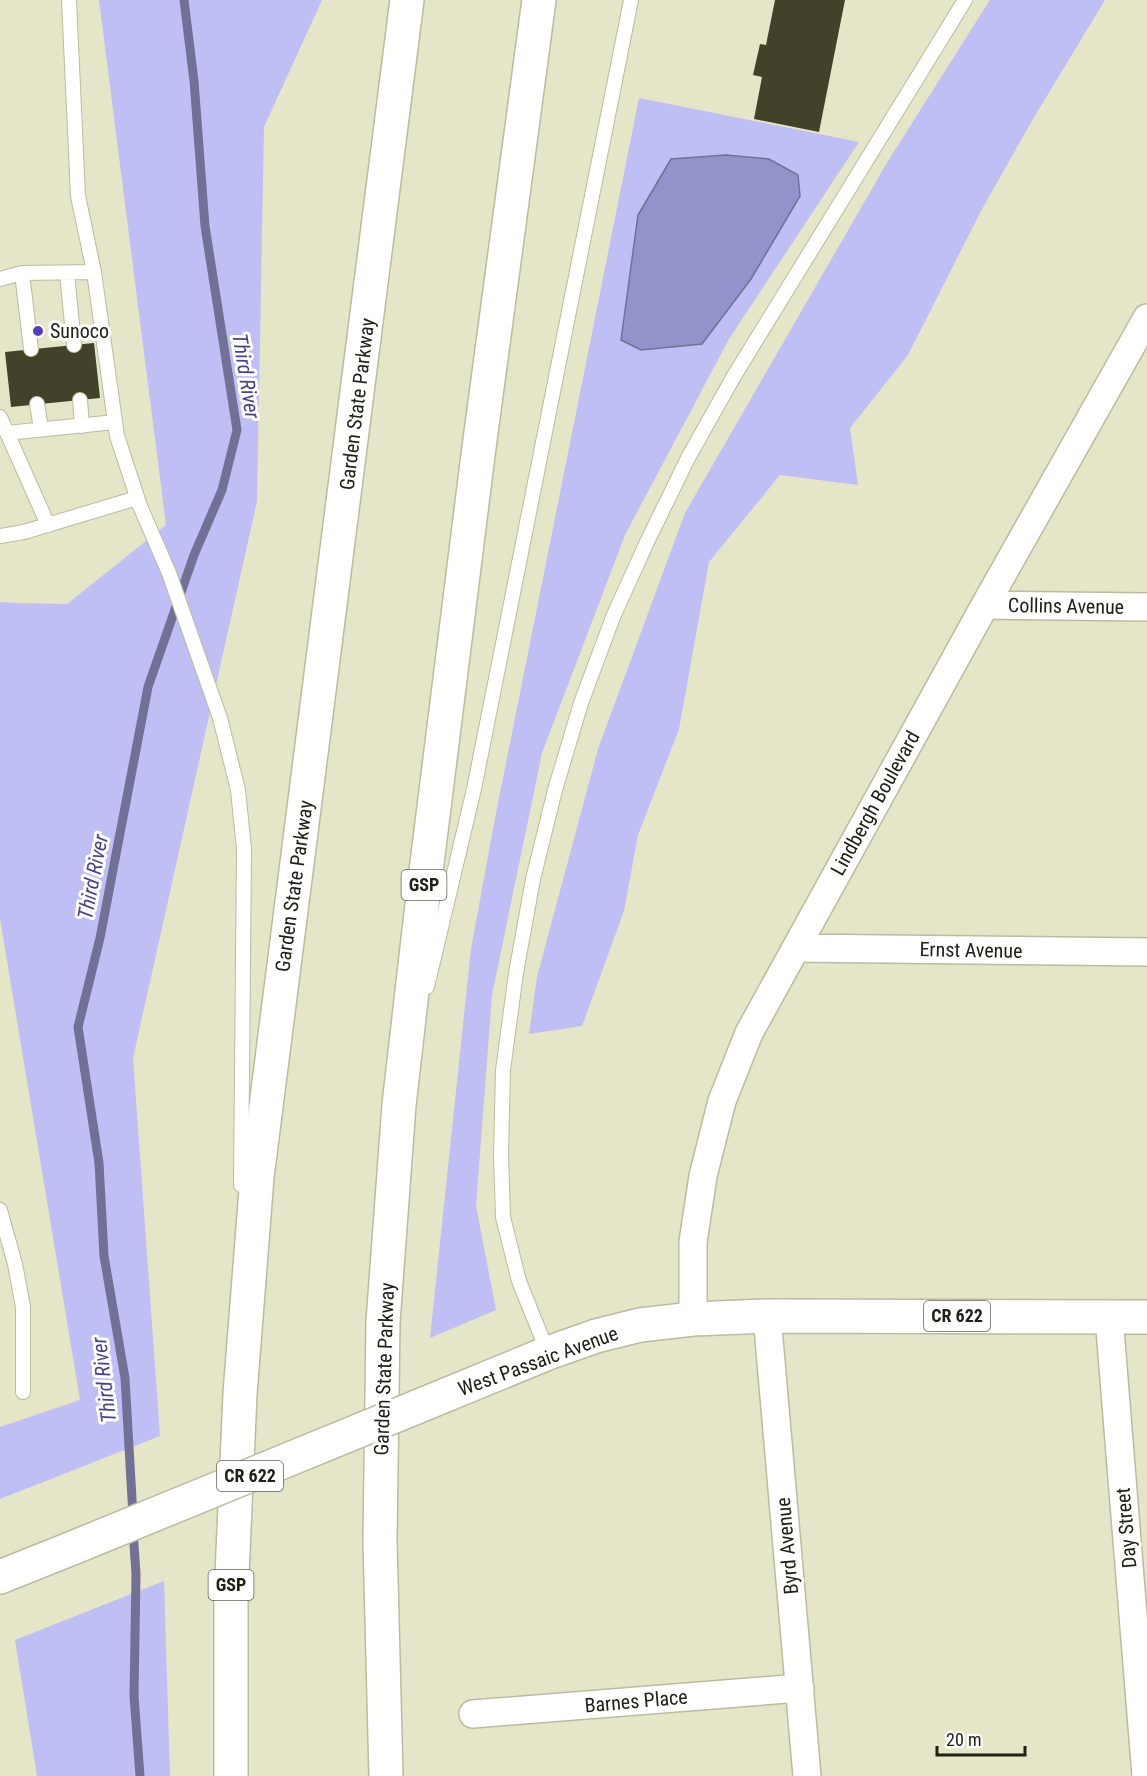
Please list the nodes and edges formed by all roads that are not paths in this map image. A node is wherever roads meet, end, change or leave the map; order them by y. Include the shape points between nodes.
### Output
1 (69, 0) edge
2 (407, 0) edge
3 (538, 0) edge
4 (631, 0) edge
5 (965, 0) edge
6 (93, 272) junction
7 (22, 273) junction
8 (67, 273) junction
9 (0, 279) edge
10 (1147, 318) edge
11 (74, 345) dead end
12 (31, 349) dead end
13 (80, 400) dead end
14 (37, 404) dead end
15 (0, 417) edge
16 (115, 422) junction
17 (82, 426) junction
18 (41, 429) junction
19 (8, 433) junction
20 (137, 498) junction
21 (48, 525) junction
22 (0, 536) edge
23 (984, 605) junction
24 (1147, 607) edge
25 (796, 948) junction
26 (1147, 952) edge
27 (399, 1105) junction
28 (0, 1210) edge
29 (767, 1316) junction
30 (1109, 1317) junction
31 (1147, 1317) edge
32 (693, 1319) junction
33 (548, 1353) junction
34 (23, 1392) dead end
35 (240, 1394) junction
36 (0, 1577) edge
37 (800, 1688) junction
38 (473, 1714) dead end
39 (231, 1776) edge
40 (386, 1776) edge
41 (807, 1776) edge
42 (1146, 1776) edge

1 - 6 lane via 78,196
2 - 35 main road, Garden State Parkway / GSP via 259,1165
3 - 27 main road, Garden State Parkway / GSP via 476,466
4 - 27 lane via 474,789
5 - 33 lane via 688,458 613,617 580,703 533,879 503,1070 503,1217 519,1281
6 - 8 lane
6 - 16 lane
7 - 8 lane
7 - 9 lane
7 - 12 lane
8 - 11 lane
10 - 23 street, Lindbergh Boulevard
13 - 17 lane
14 - 18 lane
15 - 19 lane
16 - 17 lane
16 - 20 lane
17 - 18 lane
18 - 19 lane
19 - 21 lane
20 - 21 lane
20 - 35 lane via 169,573 220,718 238,790 244,849
21 - 22 lane
23 - 24 street, Collins Avenue
23 - 25 street, Lindbergh Boulevard
25 - 26 street, Ernst Avenue
25 - 32 street, Lindbergh Boulevard via 749,1033 722,1101 703,1176 693,1242
27 - 40 main road, Garden State Parkway / GSP via 383,1334 380,1541
28 - 34 lane via 23,1307
29 - 30 main road, West Passaic Avenue / CR 622
29 - 32 main road, West Passaic Avenue / CR 622
29 - 37 street, Byrd Avenue
30 - 31 main road, West Passaic Avenue / CR 622
30 - 42 street, Day Street
32 - 33 main road, West Passaic Avenue / CR 622 via 640,1324
33 - 36 main road, West Passaic Avenue / CR 622, bridge
35 - 39 main road, Garden State Parkway / GSP via 231,1597
37 - 38 street, Barnes Place
37 - 41 street, Byrd Avenue

